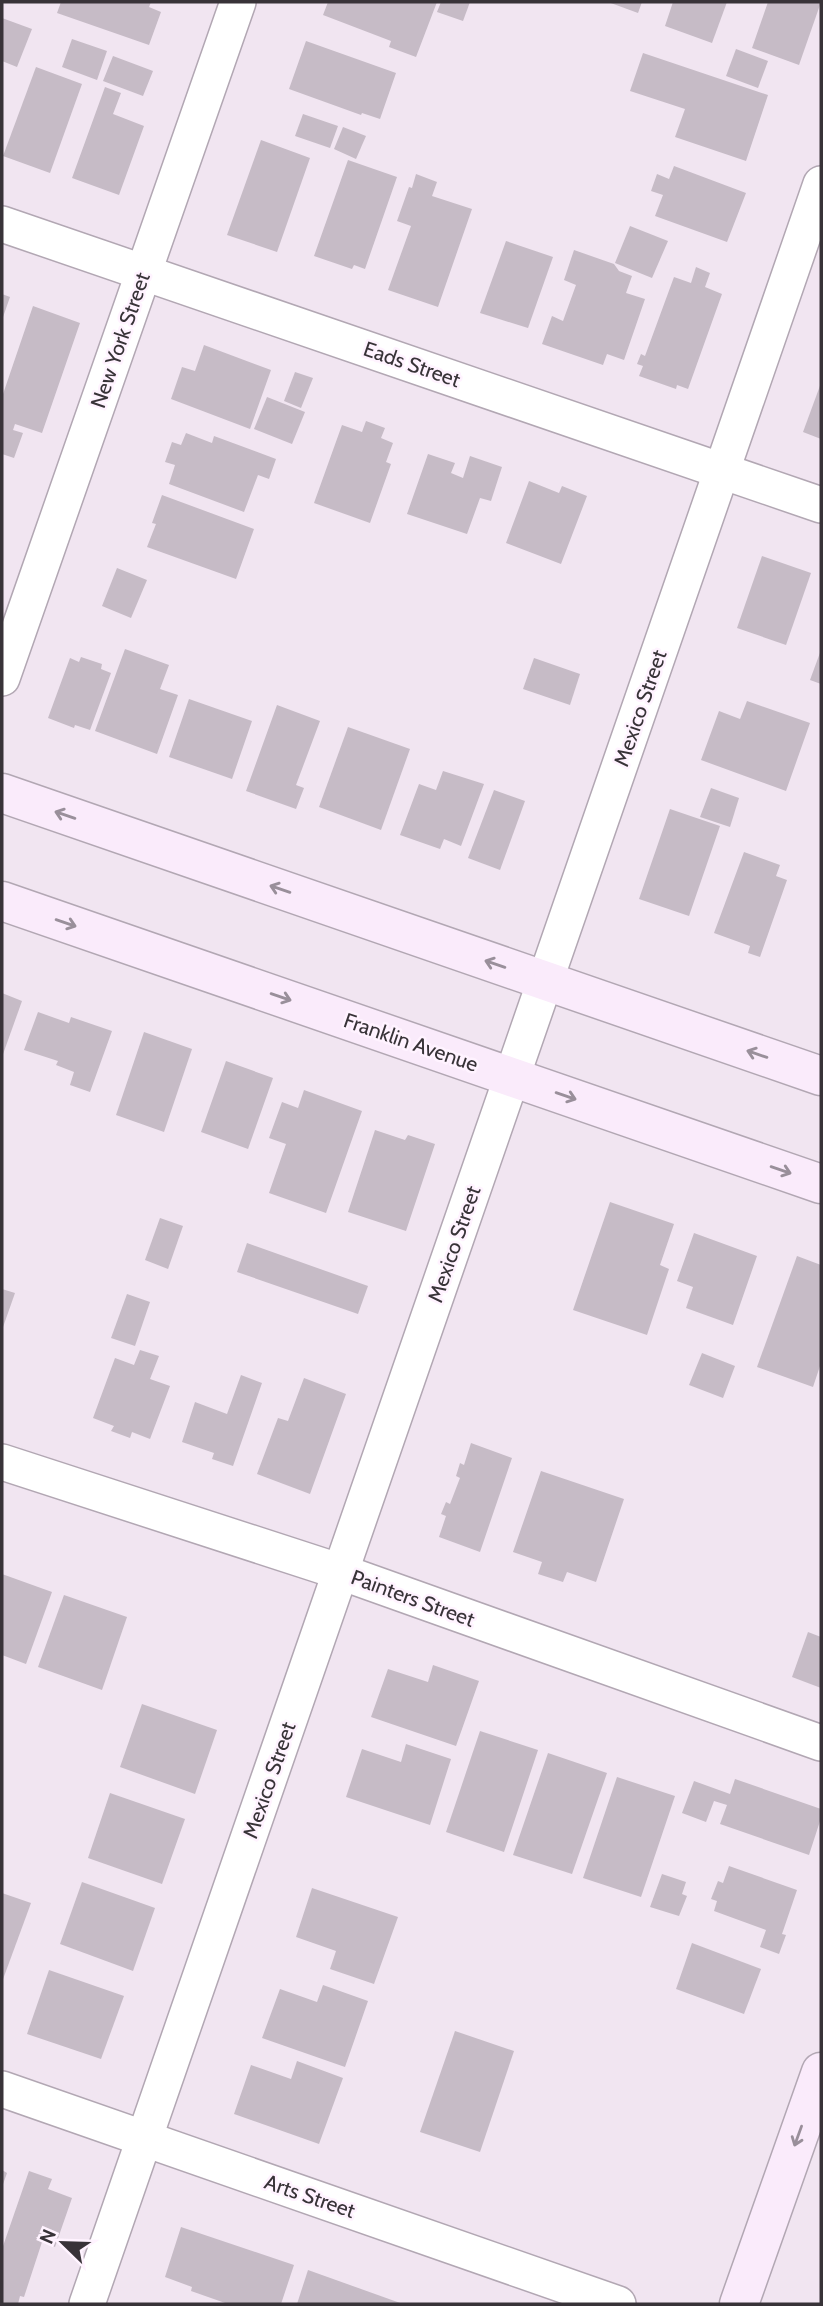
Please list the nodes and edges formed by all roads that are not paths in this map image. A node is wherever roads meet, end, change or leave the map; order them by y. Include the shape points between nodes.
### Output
1 (238, 2) edge
2 (821, 184) edge
3 (2, 224) edge
4 (144, 272) junction
5 (722, 471) junction
6 (821, 505) edge
7 (2, 678) edge
8 (2, 793) edge
9 (2, 901) edge
10 (545, 981) junction
11 (821, 1076) edge
12 (512, 1077) junction
13 (821, 1184) edge
14 (2, 1462) edge
15 (341, 1572) junction
16 (821, 1743) edge
17 (821, 2072) edge
18 (2, 2090) edge
19 (145, 2138) junction
20 (87, 2304) edge
21 (618, 2304) edge
22 (739, 2304) edge

1 - 4 street, New York Street
2 - 5 street, Mexico Street
3 - 4 street, Eads Street
4 - 5 street, Eads Street
4 - 7 street, New York Street
5 - 6 street, Eads Street
5 - 10 street, Mexico Street
10 -> 8 street
9 -> 12 street, Franklin Avenue
11 -> 10 street
10 - 12 street, Mexico Street
12 -> 13 street, Franklin Avenue
12 - 15 street, Mexico Street
14 - 15 street, Painters Street
15 - 16 street, Painters Street
15 - 19 street, Mexico Street
17 -> 22 street
18 - 19 street, Arts Street
19 - 20 street, Mexico Street
19 - 21 street, Arts Street

